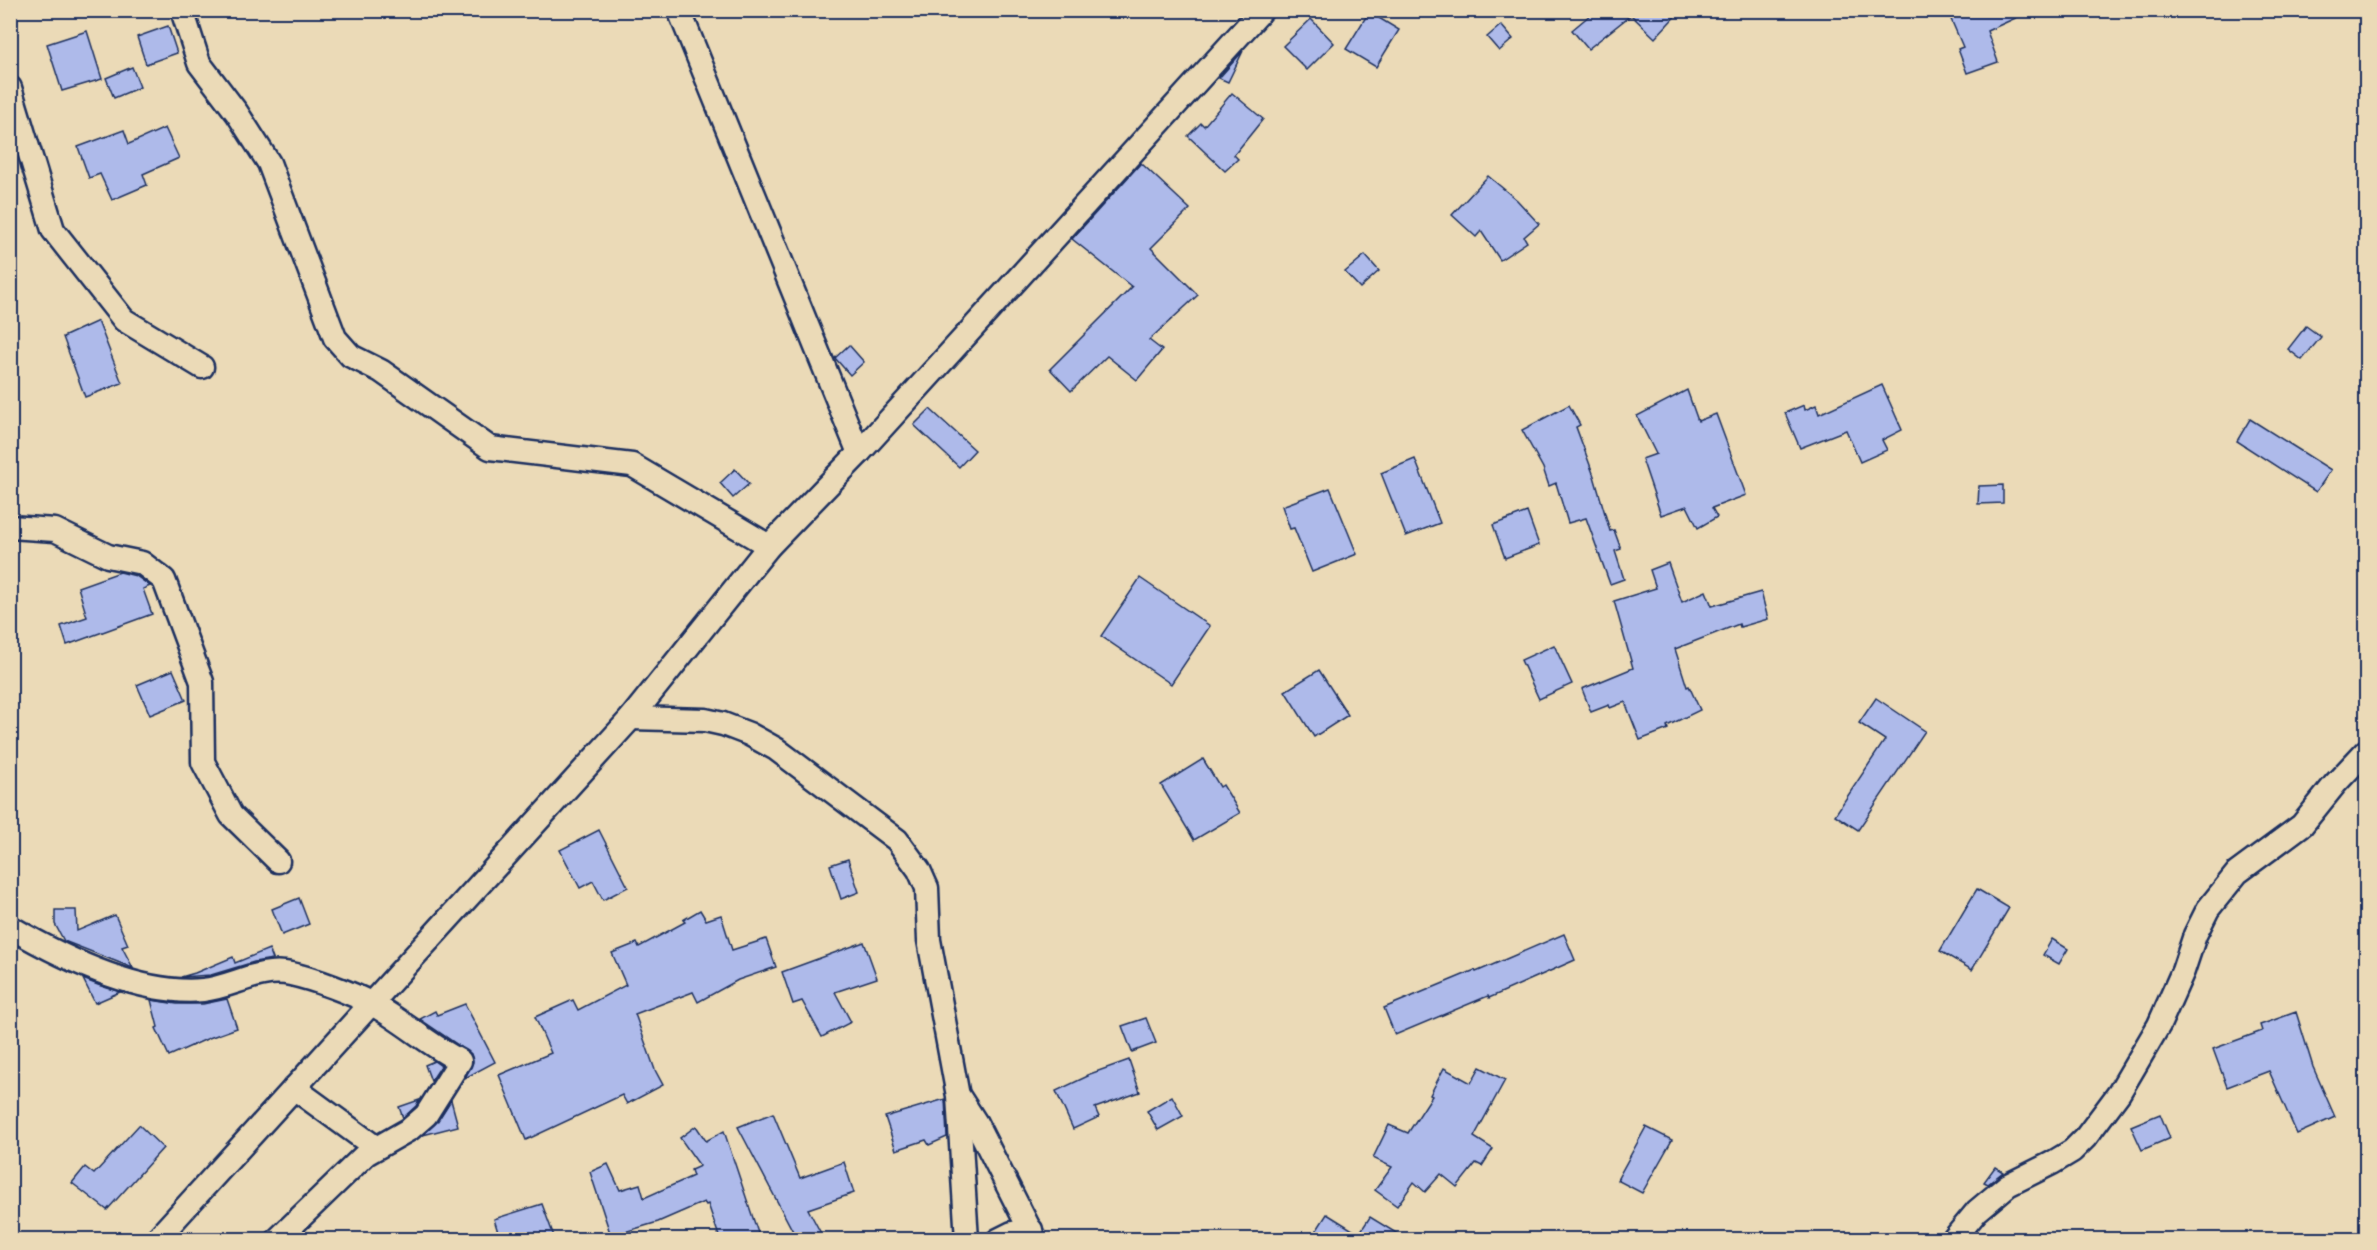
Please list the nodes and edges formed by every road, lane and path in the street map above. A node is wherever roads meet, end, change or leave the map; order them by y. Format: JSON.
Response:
{"nodes":[{"id":1,"x":182,"y":10,"type":"edge"},
{"id":2,"x":679,"y":10,"type":"edge"},
{"id":3,"x":1262,"y":10,"type":"edge"},
{"id":4,"x":10,"y":88,"type":"edge"},
{"id":5,"x":202,"y":367,"type":"dead end"},
{"id":6,"x":859,"y":453,"type":"junction"},
{"id":7,"x":10,"y":527,"type":"edge"},
{"id":8,"x":769,"y":546,"type":"junction"},
{"id":9,"x":632,"y":718,"type":"junction"},
{"id":10,"x":2367,"y":751,"type":"edge"},
{"id":11,"x":278,"y":861,"type":"dead end"},
{"id":12,"x":10,"y":927,"type":"edge"},
{"id":13,"x":371,"y":1003,"type":"junction"},
{"id":14,"x":294,"y":1088,"type":"junction"},
{"id":15,"x":958,"y":1096,"type":"junction"},
{"id":16,"x":375,"y":1147,"type":"junction"},
{"id":17,"x":1033,"y":1235,"type":"edge"},
{"id":18,"x":156,"y":1239,"type":"edge"},
{"id":19,"x":277,"y":1239,"type":"edge"},
{"id":20,"x":967,"y":1239,"type":"edge"},
{"id":21,"x":998,"y":1239,"type":"edge"},
{"id":22,"x":1953,"y":1239,"type":"edge"}],
"edges":[{"from":1,"to":8,"type":"street"},
{"from":2,"to":6,"type":"street"},
{"from":3,"to":6,"type":"street"},
{"from":4,"to":5,"type":"street"},
{"from":6,"to":8,"type":"street"},
{"from":7,"to":11,"type":"street"},
{"from":8,"to":9,"type":"street"},
{"from":9,"to":13,"type":"street"},
{"from":9,"to":15,"type":"street"},
{"from":10,"to":22,"type":"street"},
{"from":12,"to":13,"type":"street"},
{"from":13,"to":14,"type":"street"},
{"from":13,"to":16,"type":"street"},
{"from":14,"to":16,"type":"street"},
{"from":14,"to":18,"type":"street"},
{"from":15,"to":17,"type":"street"},
{"from":15,"to":20,"type":"street"},
{"from":16,"to":19,"type":"street"},
{"from":17,"to":21,"type":"street"}]}
